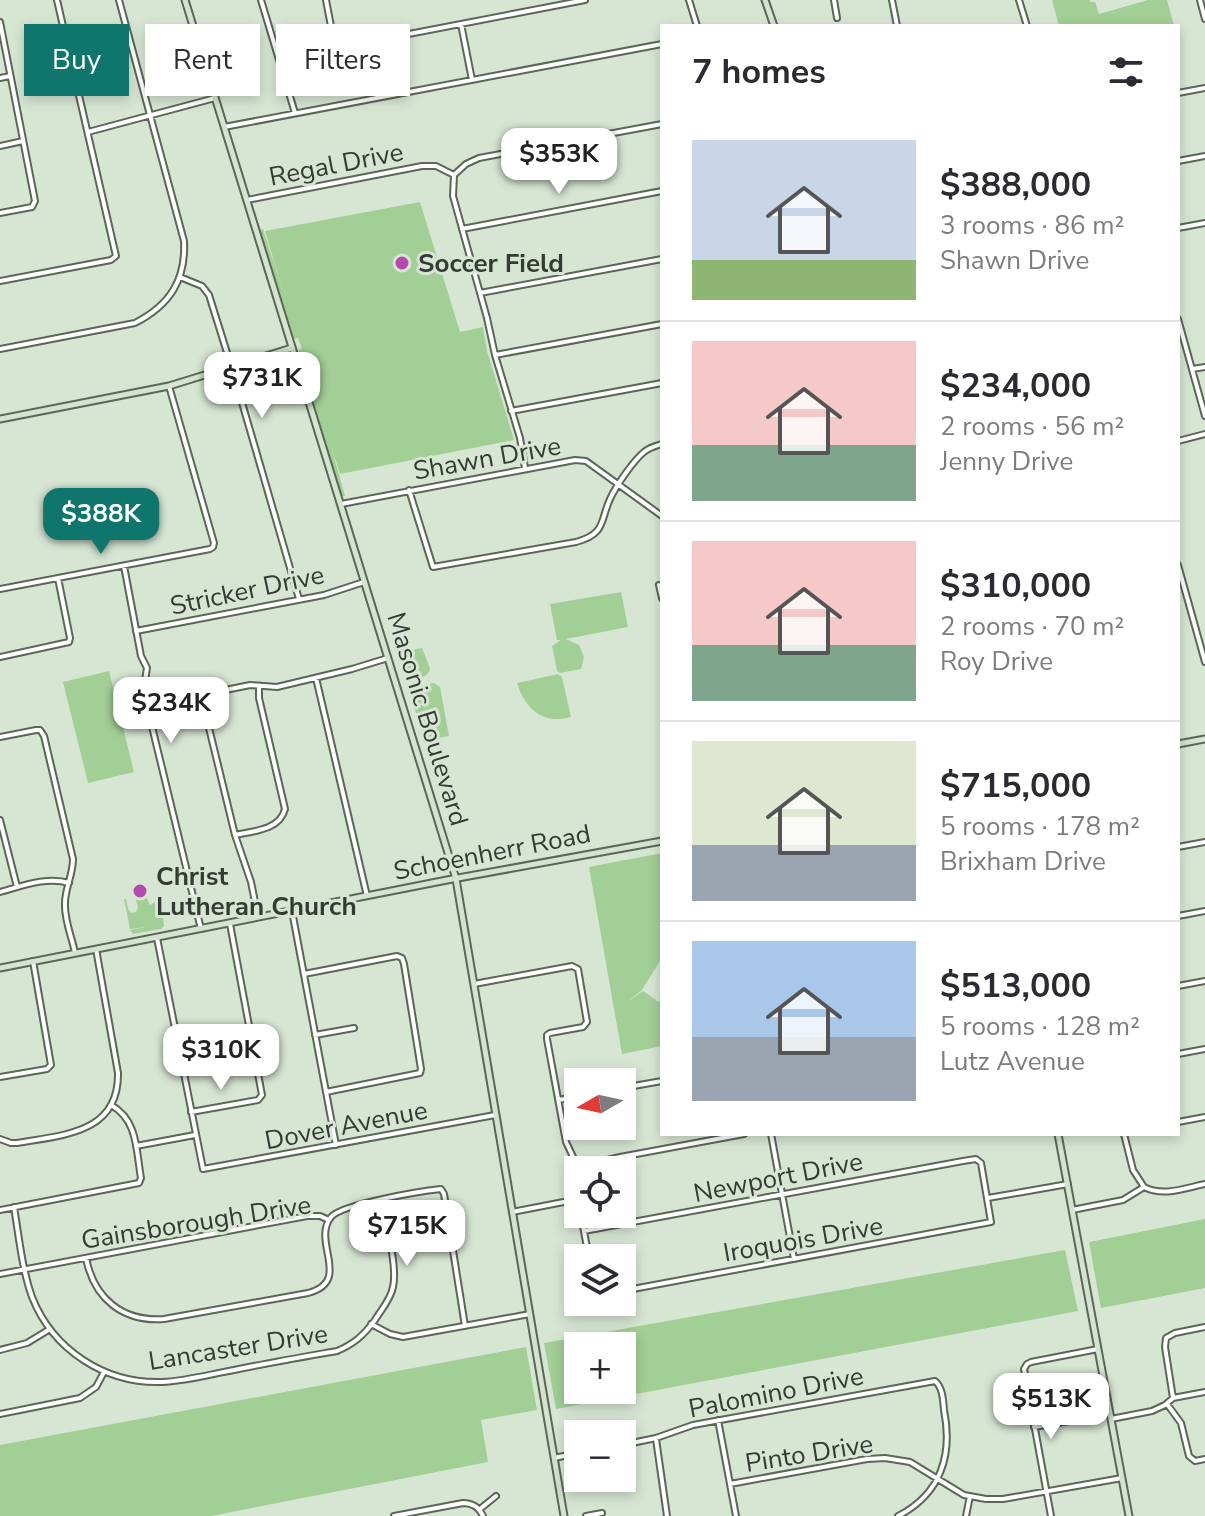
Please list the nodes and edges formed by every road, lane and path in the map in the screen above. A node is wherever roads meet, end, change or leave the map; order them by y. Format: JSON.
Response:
{"nodes":[{"id":1,"x":57,"y":0,"type":"edge"},
{"id":2,"x":119,"y":0,"type":"edge"},
{"id":3,"x":185,"y":0,"type":"edge"},
{"id":4,"x":261,"y":0,"type":"edge"},
{"id":5,"x":326,"y":0,"type":"edge"},
{"id":6,"x":585,"y":0,"type":"edge"},
{"id":7,"x":689,"y":0,"type":"edge"},
{"id":8,"x":765,"y":0,"type":"edge"},
{"id":9,"x":834,"y":0,"type":"edge"},
{"id":10,"x":892,"y":0,"type":"edge"},
{"id":11,"x":1019,"y":0,"type":"edge"},
{"id":12,"x":1200,"y":0,"type":"edge"},
{"id":13,"x":837,"y":18,"type":"dead end"},
{"id":14,"x":1205,"y":19,"type":"edge"},
{"id":15,"x":0,"y":22,"type":"edge"},
{"id":16,"x":331,"y":24,"type":"edge"},
{"id":17,"x":461,"y":24,"type":"junction"},
{"id":18,"x":696,"y":24,"type":"edge"},
{"id":19,"x":773,"y":24,"type":"edge"},
{"id":20,"x":897,"y":24,"type":"edge"},
{"id":21,"x":1026,"y":24,"type":"edge"},
{"id":22,"x":410,"y":33,"type":"edge"},
{"id":23,"x":660,"y":44,"type":"edge"},
{"id":24,"x":276,"y":49,"type":"edge"},
{"id":25,"x":10,"y":76,"type":"junction"},
{"id":26,"x":0,"y":78,"type":"edge"},
{"id":27,"x":472,"y":80,"type":"junction"},
{"id":28,"x":1205,"y":88,"type":"edge"},
{"id":29,"x":1180,"y":93,"type":"edge"},
{"id":30,"x":290,"y":96,"type":"edge"},
{"id":31,"x":215,"y":98,"type":"junction"},
{"id":32,"x":295,"y":113,"type":"junction"},
{"id":33,"x":150,"y":116,"type":"junction"},
{"id":34,"x":660,"y":124,"type":"edge"},
{"id":35,"x":224,"y":127,"type":"junction"},
{"id":36,"x":88,"y":132,"type":"junction"},
{"id":37,"x":23,"y":141,"type":"junction"},
{"id":38,"x":0,"y":146,"type":"edge"},
{"id":39,"x":1205,"y":156,"type":"edge"},
{"id":40,"x":1180,"y":161,"type":"edge"},
{"id":41,"x":454,"y":175,"type":"junction"},
{"id":42,"x":660,"y":191,"type":"edge"},
{"id":43,"x":247,"y":200,"type":"junction"},
{"id":44,"x":0,"y":213,"type":"edge"},
{"id":45,"x":1205,"y":223,"type":"edge"},
{"id":46,"x":1180,"y":228,"type":"edge"},
{"id":47,"x":462,"y":229,"type":"junction"},
{"id":48,"x":660,"y":259,"type":"edge"},
{"id":49,"x":180,"y":277,"type":"junction"},
{"id":50,"x":0,"y":281,"type":"edge"},
{"id":51,"x":480,"y":293,"type":"junction"},
{"id":52,"x":660,"y":324,"type":"edge"},
{"id":53,"x":1180,"y":326,"type":"edge"},
{"id":54,"x":292,"y":348,"type":"junction"},
{"id":55,"x":0,"y":349,"type":"edge"},
{"id":56,"x":495,"y":355,"type":"junction"},
{"id":57,"x":232,"y":367,"type":"junction"},
{"id":58,"x":1205,"y":367,"type":"edge"},
{"id":59,"x":1192,"y":369,"type":"junction"},
{"id":60,"x":660,"y":383,"type":"edge"},
{"id":61,"x":169,"y":386,"type":"junction"},
{"id":62,"x":511,"y":411,"type":"junction"},
{"id":63,"x":1205,"y":416,"type":"edge"},
{"id":64,"x":0,"y":419,"type":"edge"},
{"id":65,"x":1205,"y":434,"type":"edge"},
{"id":66,"x":1180,"y":440,"type":"edge"},
{"id":67,"x":660,"y":444,"type":"edge"},
{"id":68,"x":525,"y":468,"type":"junction"},
{"id":69,"x":619,"y":485,"type":"junction"},
{"id":70,"x":409,"y":490,"type":"junction"},
{"id":71,"x":341,"y":504,"type":"junction"},
{"id":72,"x":660,"y":515,"type":"edge"},
{"id":73,"x":124,"y":566,"type":"junction"},
{"id":74,"x":1180,"y":572,"type":"edge"},
{"id":75,"x":58,"y":578,"type":"junction"},
{"id":76,"x":364,"y":582,"type":"junction"},
{"id":77,"x":659,"y":585,"type":"dead end"},
{"id":78,"x":0,"y":589,"type":"edge"},
{"id":79,"x":660,"y":589,"type":"edge"},
{"id":80,"x":299,"y":599,"type":"junction"},
{"id":81,"x":136,"y":631,"type":"junction"},
{"id":82,"x":0,"y":657,"type":"edge"},
{"id":83,"x":388,"y":658,"type":"junction"},
{"id":84,"x":1205,"y":662,"type":"edge"},
{"id":85,"x":316,"y":678,"type":"junction"},
{"id":86,"x":259,"y":686,"type":"junction"},
{"id":87,"x":201,"y":695,"type":"junction"},
{"id":88,"x":147,"y":706,"type":"junction"},
{"id":89,"x":0,"y":737,"type":"edge"},
{"id":90,"x":1205,"y":739,"type":"edge"},
{"id":91,"x":1180,"y":744,"type":"edge"},
{"id":92,"x":0,"y":820,"type":"edge"},
{"id":93,"x":235,"y":835,"type":"junction"},
{"id":94,"x":660,"y":841,"type":"edge"},
{"id":95,"x":1205,"y":842,"type":"edge"},
{"id":96,"x":1180,"y":847,"type":"edge"},
{"id":97,"x":456,"y":879,"type":"junction"},
{"id":98,"x":69,"y":883,"type":"junction"},
{"id":99,"x":17,"y":887,"type":"junction"},
{"id":100,"x":0,"y":892,"type":"edge"},
{"id":101,"x":367,"y":896,"type":"junction"},
{"id":102,"x":292,"y":911,"type":"junction"},
{"id":103,"x":1205,"y":911,"type":"edge"},
{"id":104,"x":1180,"y":916,"type":"edge"},
{"id":105,"x":258,"y":917,"type":"junction"},
{"id":106,"x":230,"y":924,"type":"junction"},
{"id":107,"x":201,"y":929,"type":"junction"},
{"id":108,"x":157,"y":938,"type":"junction"},
{"id":109,"x":96,"y":949,"type":"junction"},
{"id":110,"x":75,"y":953,"type":"junction"},
{"id":111,"x":33,"y":961,"type":"junction"},
{"id":112,"x":0,"y":968,"type":"edge"},
{"id":113,"x":304,"y":974,"type":"junction"},
{"id":114,"x":1205,"y":981,"type":"edge"},
{"id":115,"x":474,"y":984,"type":"junction"},
{"id":116,"x":1180,"y":986,"type":"edge"},
{"id":117,"x":354,"y":1028,"type":"dead end"},
{"id":118,"x":315,"y":1035,"type":"junction"},
{"id":119,"x":1205,"y":1049,"type":"edge"},
{"id":120,"x":1180,"y":1054,"type":"edge"},
{"id":121,"x":0,"y":1077,"type":"edge"},
{"id":122,"x":660,"y":1081,"type":"edge"},
{"id":123,"x":636,"y":1086,"type":"edge"},
{"id":124,"x":326,"y":1092,"type":"junction"},
{"id":125,"x":564,"y":1099,"type":"edge"},
{"id":126,"x":559,"y":1100,"type":"junction"},
{"id":127,"x":111,"y":1105,"type":"junction"},
{"id":128,"x":190,"y":1112,"type":"junction"},
{"id":129,"x":496,"y":1115,"type":"junction"},
{"id":130,"x":1205,"y":1117,"type":"edge"},
{"id":131,"x":1180,"y":1122,"type":"edge"},
{"id":132,"x":195,"y":1135,"type":"junction"},
{"id":133,"x":733,"y":1136,"type":"edge"},
{"id":134,"x":771,"y":1136,"type":"edge"},
{"id":135,"x":1058,"y":1136,"type":"edge"},
{"id":136,"x":1124,"y":1136,"type":"edge"},
{"id":137,"x":0,"y":1139,"type":"edge"},
{"id":138,"x":336,"y":1145,"type":"junction"},
{"id":139,"x":136,"y":1146,"type":"junction"},
{"id":140,"x":573,"y":1156,"type":"edge"},
{"id":141,"x":625,"y":1156,"type":"edge"},
{"id":142,"x":1068,"y":1184,"type":"junction"},
{"id":143,"x":1205,"y":1184,"type":"edge"},
{"id":144,"x":1144,"y":1187,"type":"junction"},
{"id":145,"x":782,"y":1195,"type":"junction"},
{"id":146,"x":988,"y":1198,"type":"junction"},
{"id":147,"x":382,"y":1200,"type":"junction"},
{"id":148,"x":564,"y":1202,"type":"edge"},
{"id":149,"x":14,"y":1207,"type":"junction"},
{"id":150,"x":0,"y":1210,"type":"edge"},
{"id":151,"x":1072,"y":1210,"type":"junction"},
{"id":152,"x":512,"y":1212,"type":"junction"},
{"id":153,"x":329,"y":1220,"type":"junction"},
{"id":154,"x":583,"y":1228,"type":"edge"},
{"id":155,"x":584,"y":1231,"type":"junction"},
{"id":156,"x":586,"y":1244,"type":"edge"},
{"id":157,"x":86,"y":1258,"type":"junction"},
{"id":158,"x":794,"y":1259,"type":"junction"},
{"id":159,"x":25,"y":1269,"type":"junction"},
{"id":160,"x":0,"y":1274,"type":"edge"},
{"id":161,"x":636,"y":1288,"type":"edge"},
{"id":162,"x":530,"y":1314,"type":"junction"},
{"id":163,"x":371,"y":1324,"type":"junction"},
{"id":164,"x":465,"y":1326,"type":"junction"},
{"id":165,"x":1205,"y":1327,"type":"edge"},
{"id":166,"x":50,"y":1329,"type":"junction"},
{"id":167,"x":1098,"y":1349,"type":"junction"},
{"id":168,"x":0,"y":1350,"type":"edge"},
{"id":169,"x":104,"y":1372,"type":"junction"},
{"id":170,"x":1205,"y":1392,"type":"edge"},
{"id":171,"x":1173,"y":1398,"type":"junction"},
{"id":172,"x":1167,"y":1404,"type":"junction"},
{"id":173,"x":0,"y":1414,"type":"edge"},
{"id":174,"x":1081,"y":1419,"type":"dead end"},
{"id":175,"x":1111,"y":1419,"type":"junction"},
{"id":176,"x":718,"y":1420,"type":"junction"},
{"id":177,"x":1034,"y":1427,"type":"junction"},
{"id":178,"x":656,"y":1438,"type":"junction"},
{"id":179,"x":636,"y":1442,"type":"edge"},
{"id":180,"x":564,"y":1456,"type":"edge"},
{"id":181,"x":554,"y":1458,"type":"junction"},
{"id":182,"x":1205,"y":1459,"type":"edge"},
{"id":183,"x":1122,"y":1478,"type":"junction"},
{"id":184,"x":937,"y":1479,"type":"junction"},
{"id":185,"x":730,"y":1484,"type":"junction"},
{"id":186,"x":1046,"y":1492,"type":"junction"},
{"id":187,"x":496,"y":1496,"type":"dead end"},
{"id":188,"x":970,"y":1496,"type":"junction"},
{"id":189,"x":480,"y":1509,"type":"junction"},
{"id":190,"x":602,"y":1513,"type":"dead end"},
{"id":191,"x":394,"y":1516,"type":"edge"},
{"id":192,"x":483,"y":1516,"type":"edge"},
{"id":193,"x":564,"y":1516,"type":"edge"},
{"id":194,"x":586,"y":1516,"type":"edge"},
{"id":195,"x":667,"y":1516,"type":"edge"},
{"id":196,"x":736,"y":1516,"type":"edge"},
{"id":197,"x":898,"y":1516,"type":"edge"},
{"id":198,"x":966,"y":1516,"type":"edge"},
{"id":199,"x":1051,"y":1516,"type":"edge"},
{"id":200,"x":1129,"y":1516,"type":"edge"}],
"edges":[{"from":1,"to":36,"type":"street"},
{"from":2,"to":33,"type":"street"},
{"from":3,"to":31,"type":"street","name":"Masonic Boulevard"},
{"from":4,"to":24,"type":"street"},
{"from":5,"to":16,"type":"street"},
{"from":6,"to":17,"type":"street"},
{"from":7,"to":18,"type":"street"},
{"from":8,"to":19,"type":"street"},
{"from":9,"to":13,"type":"street"},
{"from":10,"to":20,"type":"street"},
{"from":11,"to":21,"type":"street"},
{"from":12,"to":14,"type":"street"},
{"from":15,"to":25,"type":"street"},
{"from":17,"to":22,"type":"street"},
{"from":17,"to":27,"type":"street"},
{"from":23,"to":27,"type":"street"},
{"from":25,"to":26,"type":"street"},
{"from":25,"to":37,"type":"street"},
{"from":27,"to":32,"type":"street"},
{"from":28,"to":29,"type":"street"},
{"from":30,"to":32,"type":"street"},
{"from":31,"to":33,"type":"street"},
{"from":31,"to":35,"type":"street","name":"Masonic Boulevard"},
{"from":32,"to":35,"type":"street"},
{"from":33,"to":36,"type":"street"},
{"from":33,"to":49,"type":"street"},
{"from":34,"to":41,"type":"street"},
{"from":35,"to":43,"type":"street","name":"Masonic Boulevard"},
{"from":36,"to":50,"type":"street"},
{"from":37,"to":38,"type":"street"},
{"from":37,"to":44,"type":"street"},
{"from":39,"to":40,"type":"street"},
{"from":41,"to":43,"type":"street","name":"Regal Drive"},
{"from":41,"to":47,"type":"street"},
{"from":42,"to":47,"type":"street"},
{"from":43,"to":54,"type":"street","name":"Masonic Boulevard"},
{"from":45,"to":46,"type":"street"},
{"from":47,"to":51,"type":"street"},
{"from":48,"to":51,"type":"street"},
{"from":49,"to":55,"type":"street"},
{"from":49,"to":57,"type":"street"},
{"from":51,"to":56,"type":"street"},
{"from":52,"to":56,"type":"street"},
{"from":53,"to":59,"type":"street"},
{"from":54,"to":57,"type":"street"},
{"from":54,"to":71,"type":"street","name":"Masonic Boulevard"},
{"from":56,"to":62,"type":"street"},
{"from":57,"to":61,"type":"street"},
{"from":57,"to":80,"type":"street"},
{"from":58,"to":59,"type":"street"},
{"from":59,"to":63,"type":"street"},
{"from":60,"to":62,"type":"street"},
{"from":61,"to":64,"type":"street"},
{"from":61,"to":73,"type":"street"},
{"from":62,"to":68,"type":"street"},
{"from":65,"to":66,"type":"street"},
{"from":67,"to":69,"type":"street"},
{"from":68,"to":69,"type":"street","name":"Shawn Drive"},
{"from":68,"to":70,"type":"street","name":"Shawn Drive"},
{"from":69,"to":70,"type":"street"},
{"from":69,"to":72,"type":"street","name":"Shawn Drive"},
{"from":70,"to":71,"type":"street","name":"Shawn Drive"},
{"from":71,"to":76,"type":"street","name":"Masonic Boulevard"},
{"from":73,"to":75,"type":"street"},
{"from":73,"to":81,"type":"street"},
{"from":74,"to":84,"type":"street"},
{"from":75,"to":78,"type":"street"},
{"from":75,"to":82,"type":"street"},
{"from":76,"to":80,"type":"street","name":"Stricker Drive"},
{"from":76,"to":83,"type":"street","name":"Masonic Boulevard"},
{"from":77,"to":79,"type":"street"},
{"from":80,"to":81,"type":"street","name":"Stricker Drive"},
{"from":81,"to":88,"type":"street"},
{"from":83,"to":85,"type":"street"},
{"from":83,"to":97,"type":"street","name":"Masonic Boulevard"},
{"from":85,"to":86,"type":"street"},
{"from":85,"to":101,"type":"street"},
{"from":86,"to":87,"type":"street"},
{"from":86,"to":93,"type":"street"},
{"from":87,"to":88,"type":"street"},
{"from":87,"to":93,"type":"street"},
{"from":88,"to":107,"type":"street"},
{"from":89,"to":98,"type":"street"},
{"from":90,"to":91,"type":"street"},
{"from":92,"to":99,"type":"street"},
{"from":93,"to":105,"type":"street"},
{"from":94,"to":97,"type":"street","name":"Schoenherr Road"},
{"from":95,"to":96,"type":"street"},
{"from":97,"to":101,"type":"street","name":"Schoenherr Road"},
{"from":97,"to":115,"type":"street","name":"Masonic Boulevard"},
{"from":98,"to":99,"type":"street"},
{"from":98,"to":110,"type":"street"},
{"from":99,"to":100,"type":"street"},
{"from":101,"to":102,"type":"street","name":"Schoenherr Road"},
{"from":102,"to":105,"type":"street","name":"Schoenherr Road"},
{"from":102,"to":113,"type":"street"},
{"from":103,"to":104,"type":"street"},
{"from":105,"to":106,"type":"street","name":"Schoenherr Road"},
{"from":106,"to":107,"type":"street","name":"Schoenherr Road"},
{"from":106,"to":128,"type":"street"},
{"from":107,"to":108,"type":"street","name":"Schoenherr Road"},
{"from":108,"to":109,"type":"street","name":"Schoenherr Road"},
{"from":108,"to":128,"type":"street"},
{"from":109,"to":110,"type":"street","name":"Schoenherr Road"},
{"from":109,"to":127,"type":"street"},
{"from":110,"to":111,"type":"street","name":"Schoenherr Road"},
{"from":111,"to":112,"type":"street","name":"Schoenherr Road"},
{"from":111,"to":121,"type":"street"},
{"from":113,"to":118,"type":"street"},
{"from":113,"to":124,"type":"street"},
{"from":114,"to":116,"type":"street"},
{"from":115,"to":126,"type":"street"},
{"from":115,"to":129,"type":"street","name":"Masonic Boulevard"},
{"from":117,"to":118,"type":"street"},
{"from":118,"to":124,"type":"street"},
{"from":119,"to":120,"type":"street"},
{"from":122,"to":123,"type":"street"},
{"from":124,"to":138,"type":"street"},
{"from":125,"to":126,"type":"street"},
{"from":126,"to":140,"type":"street"},
{"from":127,"to":137,"type":"street"},
{"from":127,"to":139,"type":"street"},
{"from":128,"to":132,"type":"street"},
{"from":129,"to":138,"type":"street","name":"Dover Avenue"},
{"from":129,"to":152,"type":"street","name":"Masonic Boulevard"},
{"from":130,"to":131,"type":"street"},
{"from":132,"to":138,"type":"street","name":"Dover Avenue"},
{"from":132,"to":139,"type":"street"},
{"from":133,"to":141,"type":"street"},
{"from":134,"to":145,"type":"street"},
{"from":135,"to":142,"type":"street"},
{"from":136,"to":144,"type":"street"},
{"from":139,"to":149,"type":"street"},
{"from":142,"to":146,"type":"street"},
{"from":142,"to":151,"type":"street"},
{"from":143,"to":144,"type":"street"},
{"from":144,"to":151,"type":"street"},
{"from":145,"to":146,"type":"street","name":"Newport Drive"},
{"from":145,"to":155,"type":"street","name":"Newport Drive"},
{"from":145,"to":158,"type":"street"},
{"from":146,"to":158,"type":"street","name":"Iroquois Drive"},
{"from":147,"to":153,"type":"street","name":"Gainsborough Drive"},
{"from":147,"to":163,"type":"street","name":"Lancaster Drive"},
{"from":147,"to":164,"type":"street","name":"Gainsborough Drive"},
{"from":148,"to":152,"type":"street"},
{"from":149,"to":150,"type":"street"},
{"from":149,"to":159,"type":"street"},
{"from":151,"to":167,"type":"street"},
{"from":152,"to":162,"type":"street","name":"Masonic Boulevard"},
{"from":153,"to":157,"type":"street","name":"Gainsborough Drive"},
{"from":153,"to":157,"type":"street"},
{"from":154,"to":155,"type":"street"},
{"from":155,"to":156,"type":"street"},
{"from":157,"to":159,"type":"street","name":"Gainsborough Drive"},
{"from":158,"to":161,"type":"street","name":"Iroquois Drive"},
{"from":159,"to":160,"type":"street","name":"Gainsborough Drive"},
{"from":159,"to":166,"type":"street"},
{"from":162,"to":164,"type":"street"},
{"from":162,"to":181,"type":"street","name":"Masonic Boulevard"},
{"from":163,"to":164,"type":"street"},
{"from":163,"to":169,"type":"street","name":"Lancaster Drive"},
{"from":165,"to":171,"type":"street"},
{"from":166,"to":168,"type":"street"},
{"from":166,"to":169,"type":"street"},
{"from":167,"to":175,"type":"street"},
{"from":167,"to":177,"type":"street"},
{"from":169,"to":173,"type":"street"},
{"from":170,"to":171,"type":"street"},
{"from":171,"to":172,"type":"street"},
{"from":172,"to":175,"type":"street"},
{"from":172,"to":182,"type":"street"},
{"from":174,"to":177,"type":"street"},
{"from":175,"to":183,"type":"street"},
{"from":176,"to":178,"type":"street","name":"Palomino Drive"},
{"from":176,"to":184,"type":"street","name":"Palomino Drive"},
{"from":176,"to":185,"type":"street"},
{"from":177,"to":186,"type":"street"},
{"from":178,"to":179,"type":"street","name":"Palomino Drive"},
{"from":178,"to":195,"type":"street"},
{"from":180,"to":181,"type":"street"},
{"from":181,"to":193,"type":"street","name":"Masonic Boulevard"},
{"from":183,"to":186,"type":"street"},
{"from":183,"to":200,"type":"street"},
{"from":184,"to":185,"type":"street","name":"Pinto Drive"},
{"from":184,"to":188,"type":"street","name":"Pinto Drive"},
{"from":184,"to":197,"type":"street"},
{"from":185,"to":196,"type":"street"},
{"from":186,"to":188,"type":"street"},
{"from":186,"to":199,"type":"street"},
{"from":187,"to":189,"type":"street"},
{"from":188,"to":198,"type":"street"},
{"from":189,"to":191,"type":"street"},
{"from":189,"to":192,"type":"street"},
{"from":190,"to":194,"type":"street"}]}
